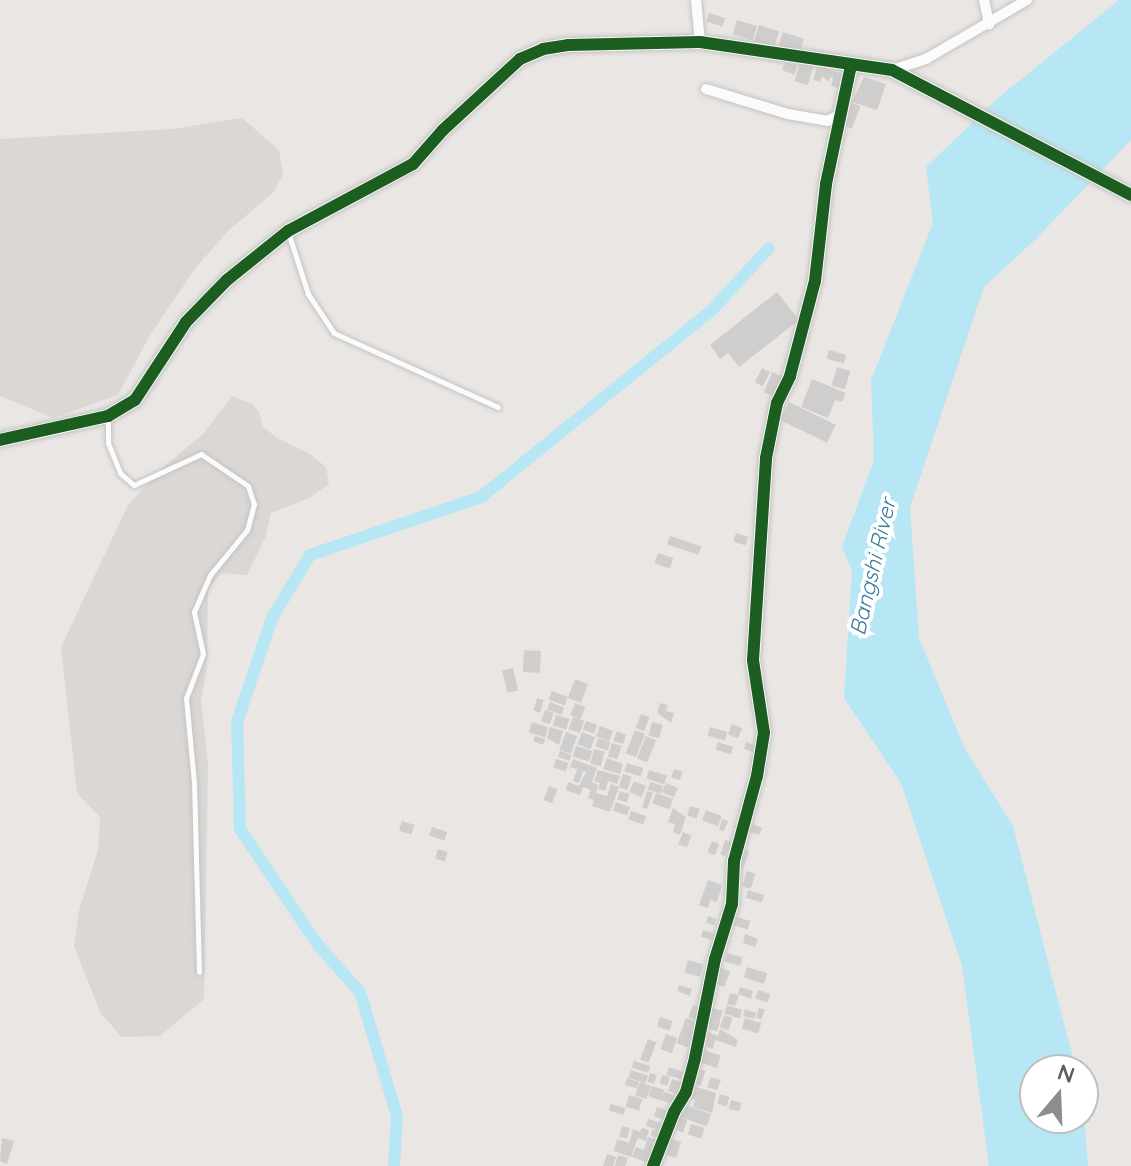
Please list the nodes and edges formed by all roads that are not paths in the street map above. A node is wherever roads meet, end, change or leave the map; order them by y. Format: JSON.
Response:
{"nodes":[{"id":1,"x":696,"y":0,"type":"edge"},
{"id":2,"x":984,"y":0,"type":"edge"},
{"id":3,"x":1027,"y":0,"type":"edge"},
{"id":4,"x":989,"y":24,"type":"junction"},
{"id":5,"x":700,"y":42,"type":"junction"},
{"id":6,"x":851,"y":65,"type":"junction"},
{"id":7,"x":892,"y":70,"type":"junction"},
{"id":8,"x":706,"y":89,"type":"dead end"},
{"id":9,"x":839,"y":115,"type":"junction"},
{"id":10,"x":1131,"y":195,"type":"edge"},
{"id":11,"x":288,"y":231,"type":"junction"},
{"id":12,"x":498,"y":407,"type":"dead end"},
{"id":13,"x":108,"y":416,"type":"junction"},
{"id":14,"x":0,"y":440,"type":"edge"},
{"id":15,"x":199,"y":972,"type":"dead end"},
{"id":16,"x":653,"y":1166,"type":"edge"}],
"edges":[{"from":1,"to":5,"type":"street"},
{"from":2,"to":4,"type":"street"},
{"from":3,"to":4,"type":"street"},
{"from":4,"to":7,"type":"street"},
{"from":5,"to":6,"type":"street"},
{"from":5,"to":11,"type":"street"},
{"from":6,"to":7,"type":"street"},
{"from":6,"to":9,"type":"street"},
{"from":7,"to":10,"type":"street"},
{"from":8,"to":9,"type":"street"},
{"from":9,"to":16,"type":"street"},
{"from":11,"to":12,"type":"lane"},
{"from":11,"to":13,"type":"street"},
{"from":13,"to":14,"type":"street"},
{"from":13,"to":15,"type":"lane"}]}
